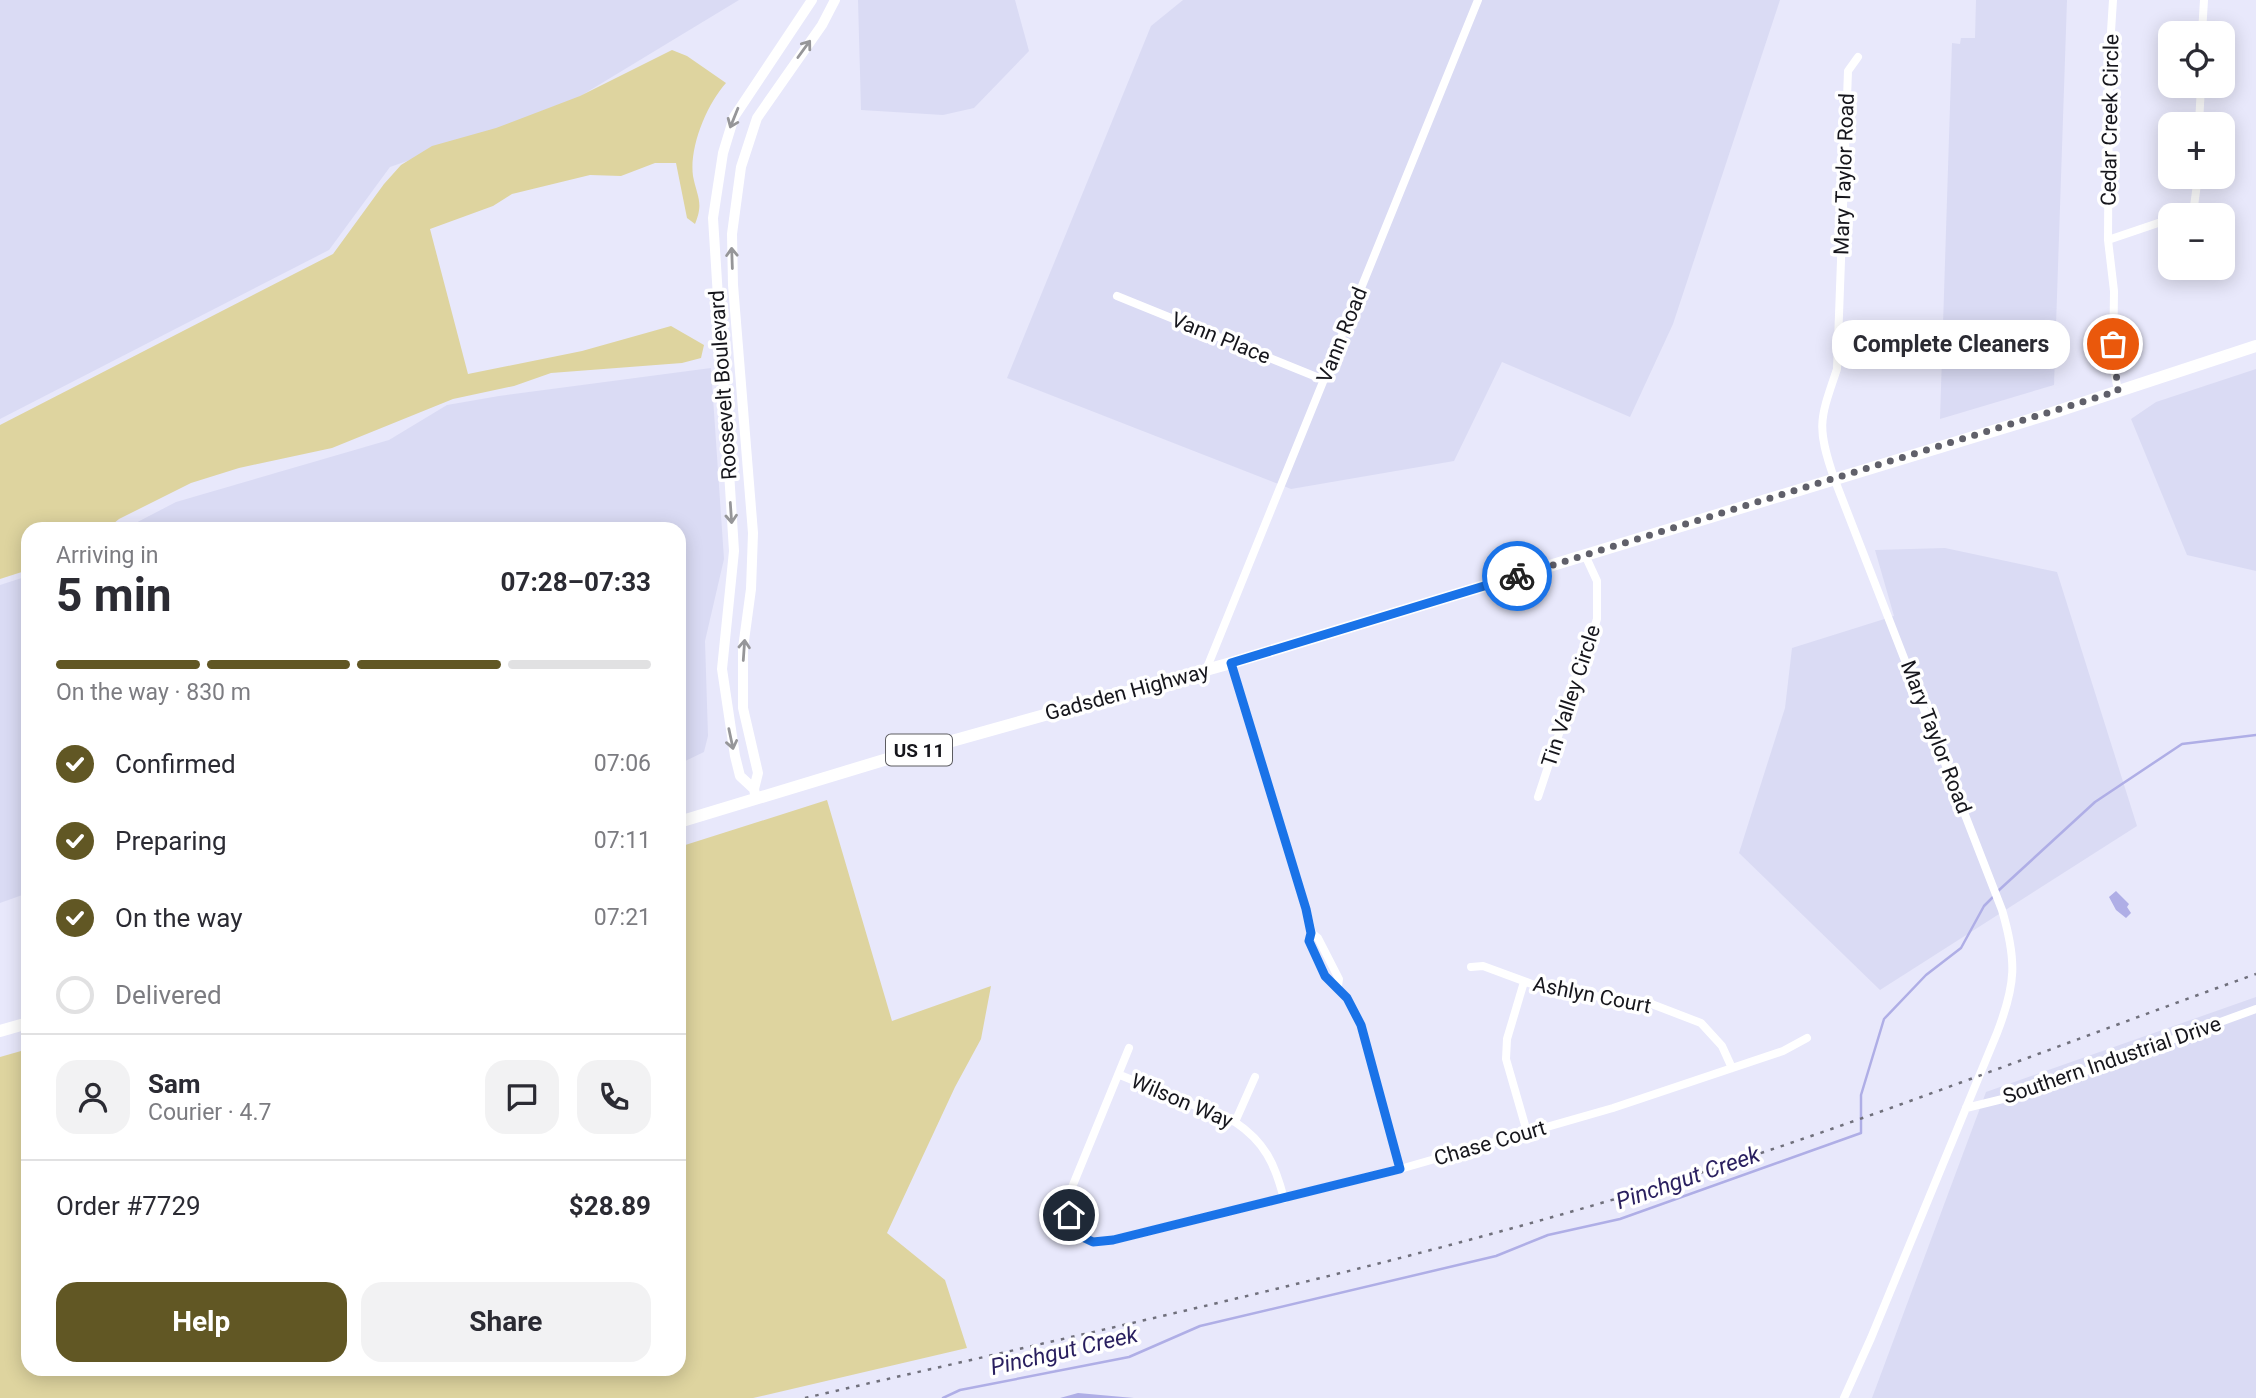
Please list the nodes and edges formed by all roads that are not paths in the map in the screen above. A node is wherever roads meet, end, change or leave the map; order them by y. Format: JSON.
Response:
{"nodes":[{"id":1,"x":812,"y":0,"type":"edge"},
{"id":2,"x":835,"y":0,"type":"edge"},
{"id":3,"x":1478,"y":0,"type":"edge"},
{"id":4,"x":2113,"y":0,"type":"edge"},
{"id":5,"x":2204,"y":0,"type":"edge"},
{"id":6,"x":2203,"y":21,"type":"edge"},
{"id":7,"x":1858,"y":57,"type":"dead end"},
{"id":8,"x":2158,"y":223,"type":"edge"},
{"id":9,"x":2108,"y":240,"type":"junction"},
{"id":10,"x":1117,"y":296,"type":"dead end"},
{"id":11,"x":2256,"y":346,"type":"edge"},
{"id":12,"x":1324,"y":380,"type":"junction"},
{"id":13,"x":2118,"y":391,"type":"junction"},
{"id":14,"x":1834,"y":478,"type":"junction"},
{"id":15,"x":1585,"y":555,"type":"junction"},
{"id":16,"x":1231,"y":663,"type":"junction"},
{"id":17,"x":1206,"y":670,"type":"junction"},
{"id":18,"x":755,"y":794,"type":"junction"},
{"id":19,"x":1538,"y":797,"type":"dead end"},
{"id":20,"x":686,"y":819,"type":"edge"},
{"id":21,"x":1471,"y":967,"type":"dead end"},
{"id":22,"x":1524,"y":982,"type":"junction"},
{"id":23,"x":2256,"y":1009,"type":"edge"},
{"id":24,"x":21,"y":1025,"type":"edge"},
{"id":25,"x":0,"y":1031,"type":"edge"},
{"id":26,"x":1807,"y":1038,"type":"dead end"},
{"id":27,"x":1129,"y":1048,"type":"dead end"},
{"id":28,"x":1732,"y":1068,"type":"junction"},
{"id":29,"x":1120,"y":1075,"type":"junction"},
{"id":30,"x":1255,"y":1077,"type":"dead end"},
{"id":31,"x":1966,"y":1108,"type":"junction"},
{"id":32,"x":1235,"y":1122,"type":"junction"},
{"id":33,"x":1527,"y":1132,"type":"junction"},
{"id":34,"x":1400,"y":1169,"type":"junction"},
{"id":35,"x":1284,"y":1199,"type":"junction"},
{"id":36,"x":1844,"y":1398,"type":"edge"}],
"edges":[{"from":1,"to":18,"type":"street","name":"Roosevelt Boulevard","one_way":true},
{"from":18,"to":2,"type":"street","name":"Roosevelt Boulevard","one_way":true},
{"from":3,"to":12,"type":"street","name":"Vann Road"},
{"from":4,"to":9,"type":"street","name":"Cedar Creek Circle"},
{"from":5,"to":6,"type":"street"},
{"from":7,"to":14,"type":"street","name":"Mary Taylor Road"},
{"from":8,"to":9,"type":"street","name":"Cedar Creek Circle"},
{"from":9,"to":13,"type":"street","name":"Cedar Creek Circle"},
{"from":10,"to":12,"type":"street","name":"Vann Place"},
{"from":11,"to":13,"type":"main road","name":"Gadsden Highway","number":"US 11"},
{"from":12,"to":17,"type":"street","name":"Vann Road"},
{"from":13,"to":14,"type":"main road","name":"Gadsden Highway","number":"US 11"},
{"from":14,"to":15,"type":"main road","name":"Gadsden Highway","number":"US 11"},
{"from":14,"to":31,"type":"street","name":"Mary Taylor Road"},
{"from":15,"to":16,"type":"main road","name":"Gadsden Highway","number":"US 11"},
{"from":15,"to":19,"type":"street","name":"Tin Valley Circle"},
{"from":16,"to":17,"type":"main road","name":"Gadsden Highway","number":"US 11"},
{"from":16,"to":34,"type":"street"},
{"from":17,"to":18,"type":"main road","name":"Gadsden Highway","number":"US 11"},
{"from":18,"to":20,"type":"main road","name":"Gadsden Highway","number":"US 11"},
{"from":21,"to":22,"type":"street","name":"Ashlyn Court"},
{"from":22,"to":28,"type":"street","name":"Ashlyn Court"},
{"from":22,"to":33,"type":"street"},
{"from":23,"to":31,"type":"street","name":"Southern Industrial Drive"},
{"from":24,"to":25,"type":"main road"},
{"from":26,"to":28,"type":"street","name":"Chase Court"},
{"from":27,"to":29,"type":"street","name":"Chase Court"},
{"from":28,"to":33,"type":"street","name":"Chase Court"},
{"from":29,"to":32,"type":"street","name":"Wilson Way"},
{"from":29,"to":35,"type":"street","name":"Chase Court"},
{"from":30,"to":32,"type":"street"},
{"from":31,"to":36,"type":"street","name":"Mary Taylor Road"},
{"from":32,"to":35,"type":"street","name":"Wilson Way"},
{"from":33,"to":34,"type":"street","name":"Chase Court"},
{"from":34,"to":35,"type":"street","name":"Chase Court"}]}
